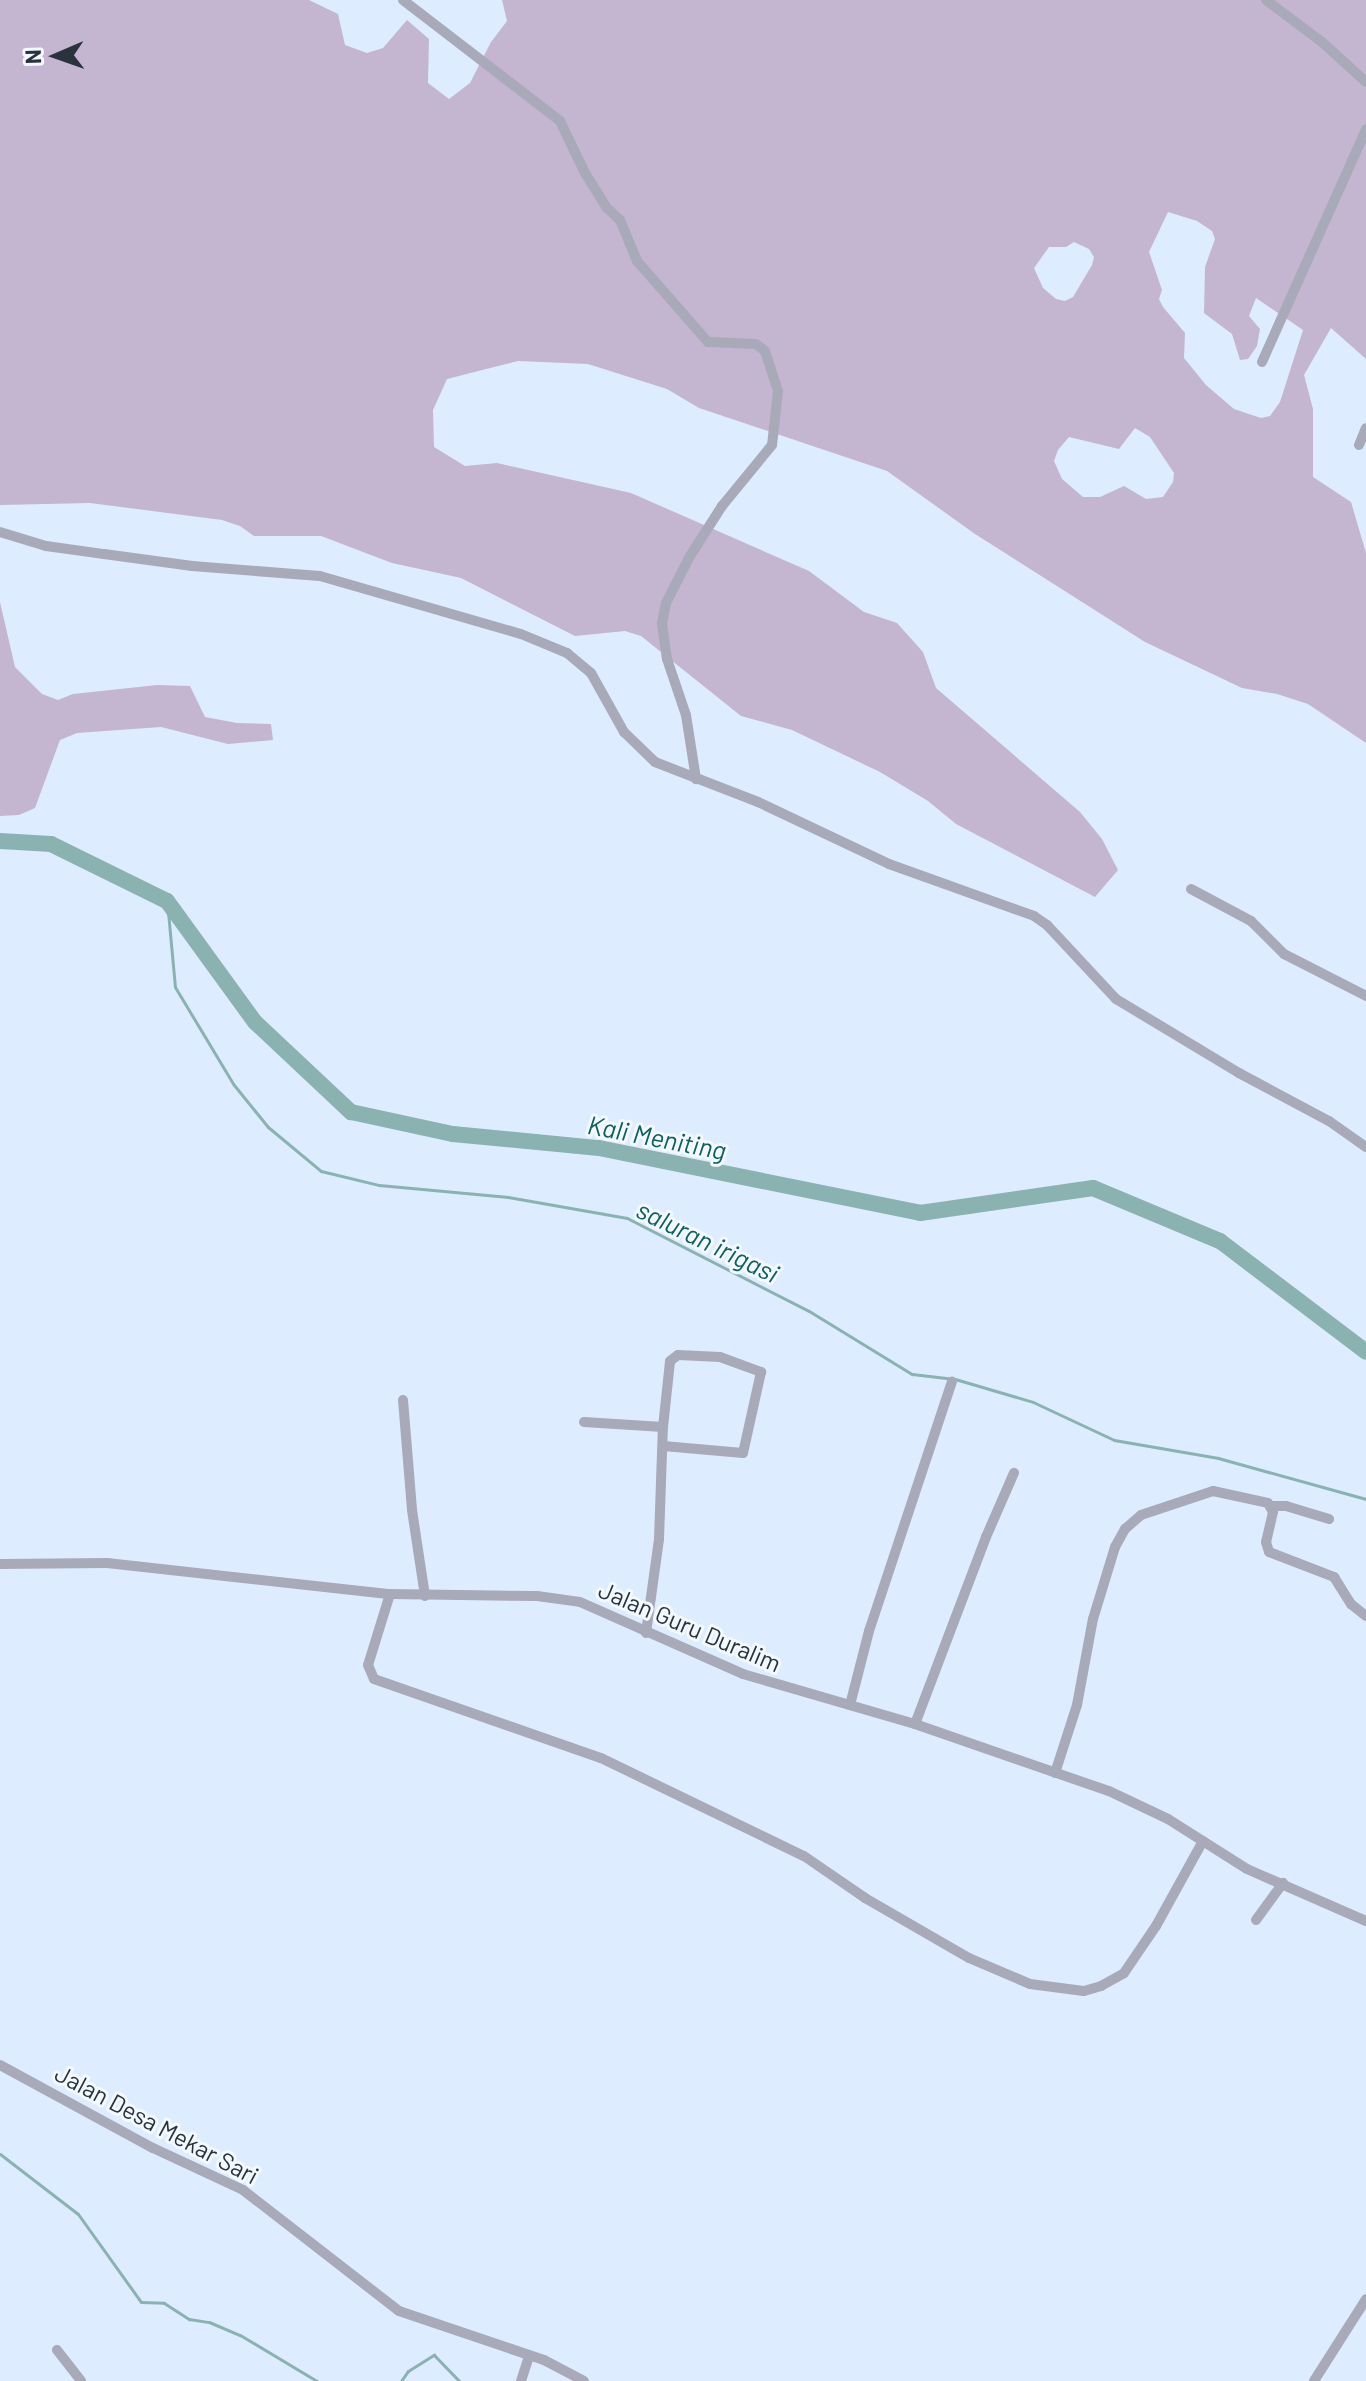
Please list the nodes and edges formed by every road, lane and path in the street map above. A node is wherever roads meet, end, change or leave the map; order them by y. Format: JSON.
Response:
{"nodes":[{"id":1,"x":403,"y":0,"type":"edge"},
{"id":2,"x":1266,"y":0,"type":"edge"},
{"id":3,"x":1366,"y":82,"type":"edge"},
{"id":4,"x":1366,"y":129,"type":"edge"},
{"id":5,"x":1262,"y":362,"type":"dead end"},
{"id":6,"x":1366,"y":428,"type":"edge"},
{"id":7,"x":1359,"y":445,"type":"dead end"},
{"id":8,"x":0,"y":532,"type":"edge"},
{"id":9,"x":696,"y":779,"type":"junction"},
{"id":10,"x":1191,"y":889,"type":"dead end"},
{"id":11,"x":1366,"y":996,"type":"edge"},
{"id":12,"x":1366,"y":1147,"type":"edge"},
{"id":13,"x":952,"y":1381,"type":"dead end"},
{"id":14,"x":403,"y":1400,"type":"dead end"},
{"id":15,"x":584,"y":1422,"type":"dead end"},
{"id":16,"x":663,"y":1427,"type":"junction"},
{"id":17,"x":663,"y":1446,"type":"junction"},
{"id":18,"x":1014,"y":1473,"type":"dead end"},
{"id":19,"x":1272,"y":1506,"type":"junction"},
{"id":20,"x":1329,"y":1519,"type":"dead end"},
{"id":21,"x":0,"y":1564,"type":"edge"},
{"id":22,"x":390,"y":1594,"type":"junction"},
{"id":23,"x":425,"y":1596,"type":"junction"},
{"id":24,"x":1366,"y":1616,"type":"edge"},
{"id":25,"x":646,"y":1633,"type":"junction"},
{"id":26,"x":850,"y":1705,"type":"junction"},
{"id":27,"x":915,"y":1724,"type":"junction"},
{"id":28,"x":1055,"y":1773,"type":"junction"},
{"id":29,"x":1203,"y":1841,"type":"junction"},
{"id":30,"x":1283,"y":1883,"type":"junction"},
{"id":31,"x":1256,"y":1920,"type":"dead end"},
{"id":32,"x":1366,"y":1921,"type":"edge"},
{"id":33,"x":0,"y":2065,"type":"edge"},
{"id":34,"x":1366,"y":2299,"type":"edge"},
{"id":35,"x":57,"y":2350,"type":"dead end"},
{"id":36,"x":529,"y":2356,"type":"junction"},
{"id":37,"x":81,"y":2381,"type":"edge"},
{"id":38,"x":521,"y":2381,"type":"edge"},
{"id":39,"x":584,"y":2381,"type":"edge"},
{"id":40,"x":1314,"y":2381,"type":"edge"}],
"edges":[{"from":1,"to":9,"type":"street"},
{"from":2,"to":3,"type":"street"},
{"from":4,"to":5,"type":"street"},
{"from":6,"to":7,"type":"street"},
{"from":8,"to":9,"type":"street"},
{"from":9,"to":12,"type":"street"},
{"from":10,"to":11,"type":"street"},
{"from":13,"to":26,"type":"street"},
{"from":14,"to":23,"type":"street"},
{"from":15,"to":16,"type":"street"},
{"from":16,"to":17,"type":"street"},
{"from":16,"to":17,"type":"street"},
{"from":17,"to":25,"type":"street"},
{"from":18,"to":27,"type":"street"},
{"from":19,"to":20,"type":"street"},
{"from":19,"to":24,"type":"street"},
{"from":19,"to":28,"type":"street"},
{"from":21,"to":22,"type":"street","name":"Jalan Guru Duralim"},
{"from":22,"to":23,"type":"street","name":"Jalan Guru Duralim"},
{"from":22,"to":29,"type":"street"},
{"from":23,"to":25,"type":"street","name":"Jalan Guru Duralim"},
{"from":25,"to":26,"type":"street","name":"Jalan Guru Duralim"},
{"from":26,"to":27,"type":"street","name":"Jalan Guru Duralim"},
{"from":27,"to":28,"type":"street","name":"Jalan Guru Duralim"},
{"from":28,"to":29,"type":"street","name":"Jalan Guru Duralim"},
{"from":29,"to":30,"type":"street","name":"Jalan Guru Duralim"},
{"from":30,"to":31,"type":"street"},
{"from":30,"to":32,"type":"street","name":"Jalan Guru Duralim"},
{"from":33,"to":36,"type":"street","name":"Jalan Desa Mekar Sari"},
{"from":34,"to":40,"type":"street"},
{"from":35,"to":37,"type":"street"},
{"from":36,"to":38,"type":"street"},
{"from":36,"to":39,"type":"street","name":"Jalan Desa Mekar Sari"}]}
